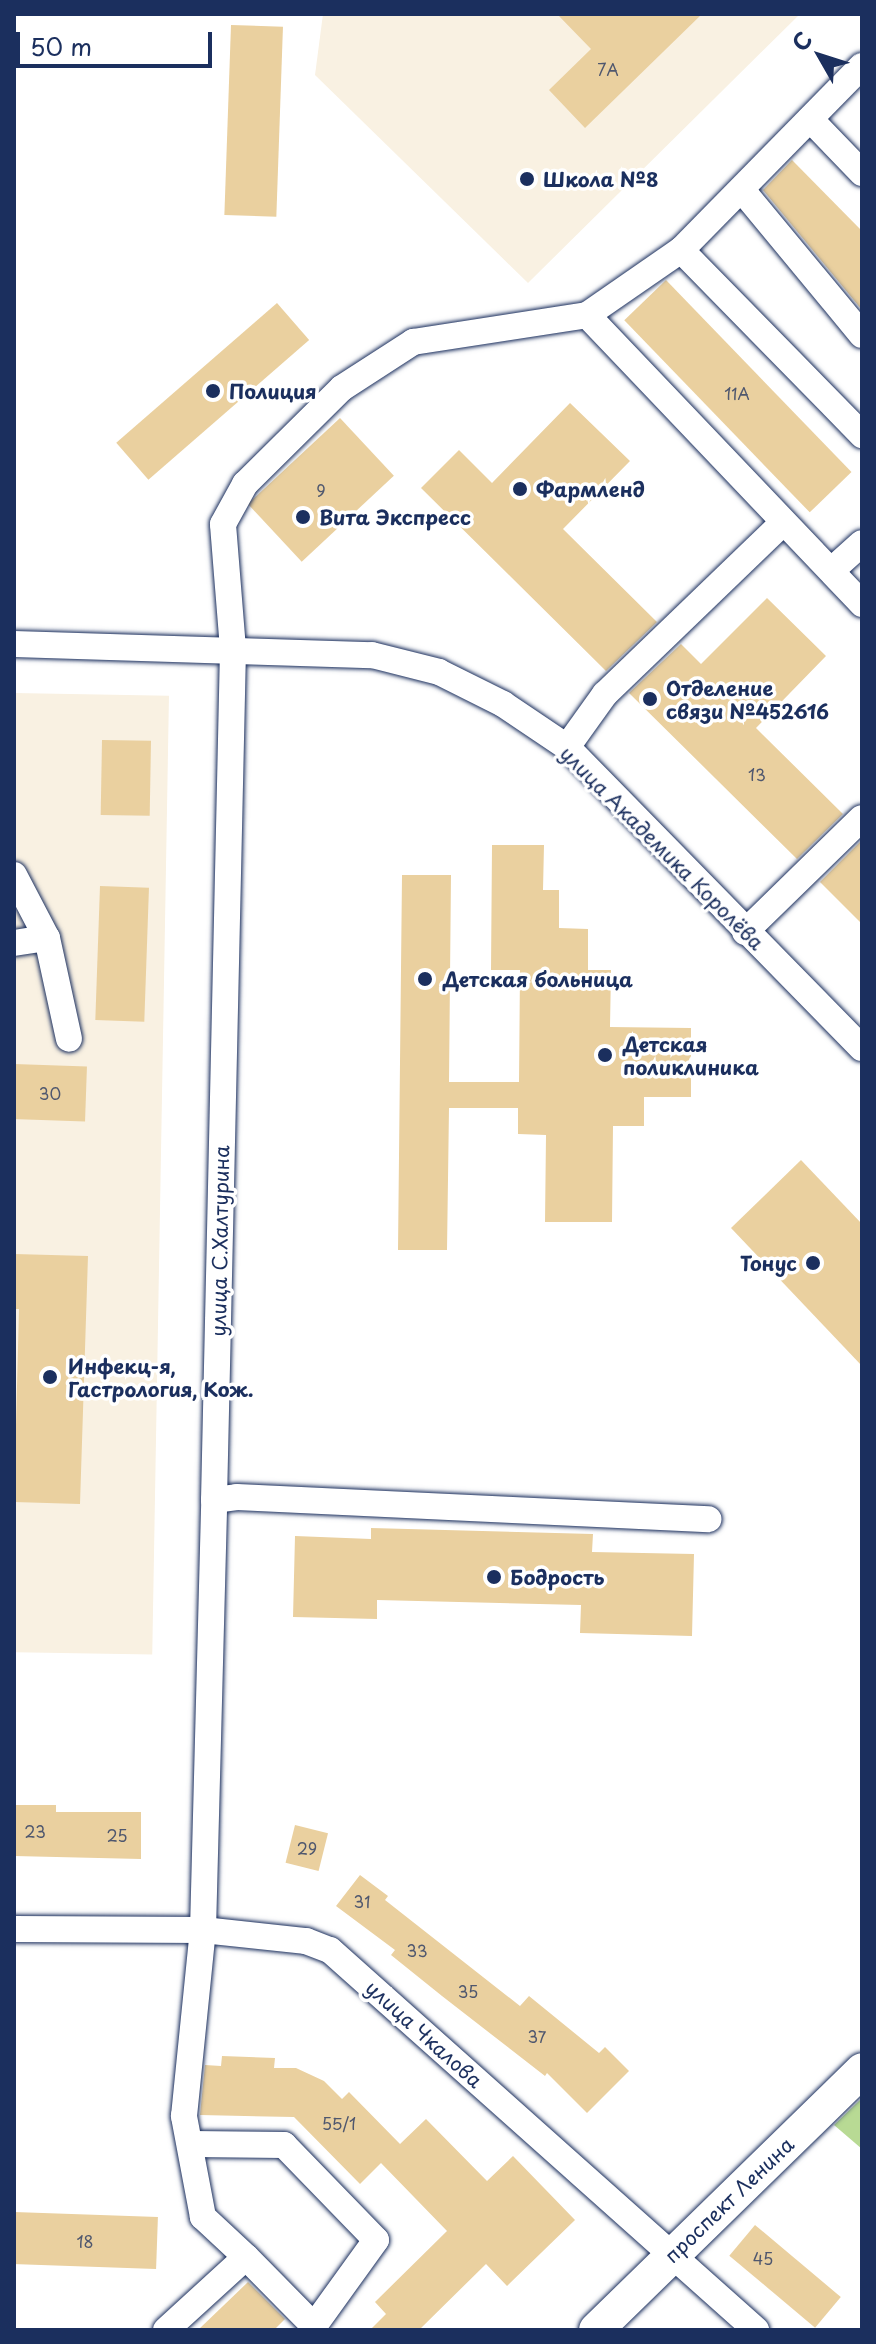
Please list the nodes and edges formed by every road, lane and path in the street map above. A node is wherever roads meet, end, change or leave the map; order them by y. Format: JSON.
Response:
{"nodes":[{"id":1,"x":862,"y":66,"type":"edge"},
{"id":2,"x":810,"y":119,"type":"junction"},
{"id":3,"x":862,"y":173,"type":"edge"},
{"id":4,"x":742,"y":190,"type":"junction"},
{"id":5,"x":681,"y":250,"type":"junction"},
{"id":6,"x":587,"y":315,"type":"junction"},
{"id":7,"x":862,"y":335,"type":"edge"},
{"id":8,"x":862,"y":435,"type":"edge"},
{"id":9,"x":783,"y":523,"type":"junction"},
{"id":10,"x":862,"y":543,"type":"edge"},
{"id":11,"x":832,"y":570,"type":"junction"},
{"id":12,"x":862,"y":604,"type":"edge"},
{"id":13,"x":14,"y":644,"type":"edge"},
{"id":14,"x":233,"y":649,"type":"junction"},
{"id":15,"x":567,"y":747,"type":"junction"},
{"id":16,"x":862,"y":818,"type":"edge"},
{"id":17,"x":14,"y":875,"type":"edge"},
{"id":18,"x":745,"y":932,"type":"junction"},
{"id":19,"x":47,"y":938,"type":"junction"},
{"id":20,"x":14,"y":943,"type":"edge"},
{"id":21,"x":69,"y":1039,"type":"dead end"},
{"id":22,"x":860,"y":1041,"type":"edge"},
{"id":23,"x":214,"y":1500,"type":"junction"},
{"id":24,"x":708,"y":1519,"type":"dead end"},
{"id":25,"x":14,"y":1929,"type":"edge"},
{"id":26,"x":203,"y":1930,"type":"junction"},
{"id":27,"x":862,"y":2070,"type":"edge"},
{"id":28,"x":192,"y":2144,"type":"junction"},
{"id":29,"x":672,"y":2255,"type":"junction"},
{"id":30,"x":246,"y":2257,"type":"junction"},
{"id":31,"x":312,"y":2328,"type":"edge"},
{"id":32,"x":166,"y":2330,"type":"edge"},
{"id":33,"x":596,"y":2330,"type":"edge"},
{"id":34,"x":756,"y":2330,"type":"edge"}],
"edges":[{"from":1,"to":2,"type":"street"},
{"from":2,"to":3,"type":"street"},
{"from":2,"to":4,"type":"street"},
{"from":4,"to":5,"type":"street"},
{"from":4,"to":7,"type":"street"},
{"from":5,"to":6,"type":"street"},
{"from":5,"to":8,"type":"street"},
{"from":6,"to":9,"type":"street"},
{"from":6,"to":14,"type":"street","name":"улица С.Халтурина"},
{"from":9,"to":11,"type":"street"},
{"from":9,"to":15,"type":"street"},
{"from":10,"to":11,"type":"street"},
{"from":11,"to":12,"type":"street"},
{"from":13,"to":14,"type":"street","name":"улица Академика Королёва"},
{"from":14,"to":15,"type":"street","name":"улица Академика Королёва"},
{"from":14,"to":23,"type":"street","name":"улица С.Халтурина"},
{"from":15,"to":18,"type":"street","name":"улица Академика Королёва"},
{"from":16,"to":18,"type":"street"},
{"from":17,"to":19,"type":"street"},
{"from":18,"to":22,"type":"street","name":"улица Академика Королёва"},
{"from":19,"to":20,"type":"street"},
{"from":19,"to":21,"type":"street"},
{"from":23,"to":24,"type":"street"},
{"from":23,"to":26,"type":"street","name":"улица С.Халтурина"},
{"from":25,"to":26,"type":"street","name":"улица Чкалова"},
{"from":26,"to":28,"type":"street","name":"улица С.Халтурина"},
{"from":26,"to":29,"type":"street","name":"улица Чкалова"},
{"from":27,"to":29,"type":"main road","name":"проспект Ленина"},
{"from":28,"to":30,"type":"street","name":"улица С.Халтурина"},
{"from":28,"to":31,"type":"street"},
{"from":29,"to":33,"type":"main road","name":"проспект Ленина"},
{"from":29,"to":34,"type":"street","name":"улица Чкалова"},
{"from":30,"to":31,"type":"street","name":"улица С.Халтурина"},
{"from":30,"to":32,"type":"street"}]}
